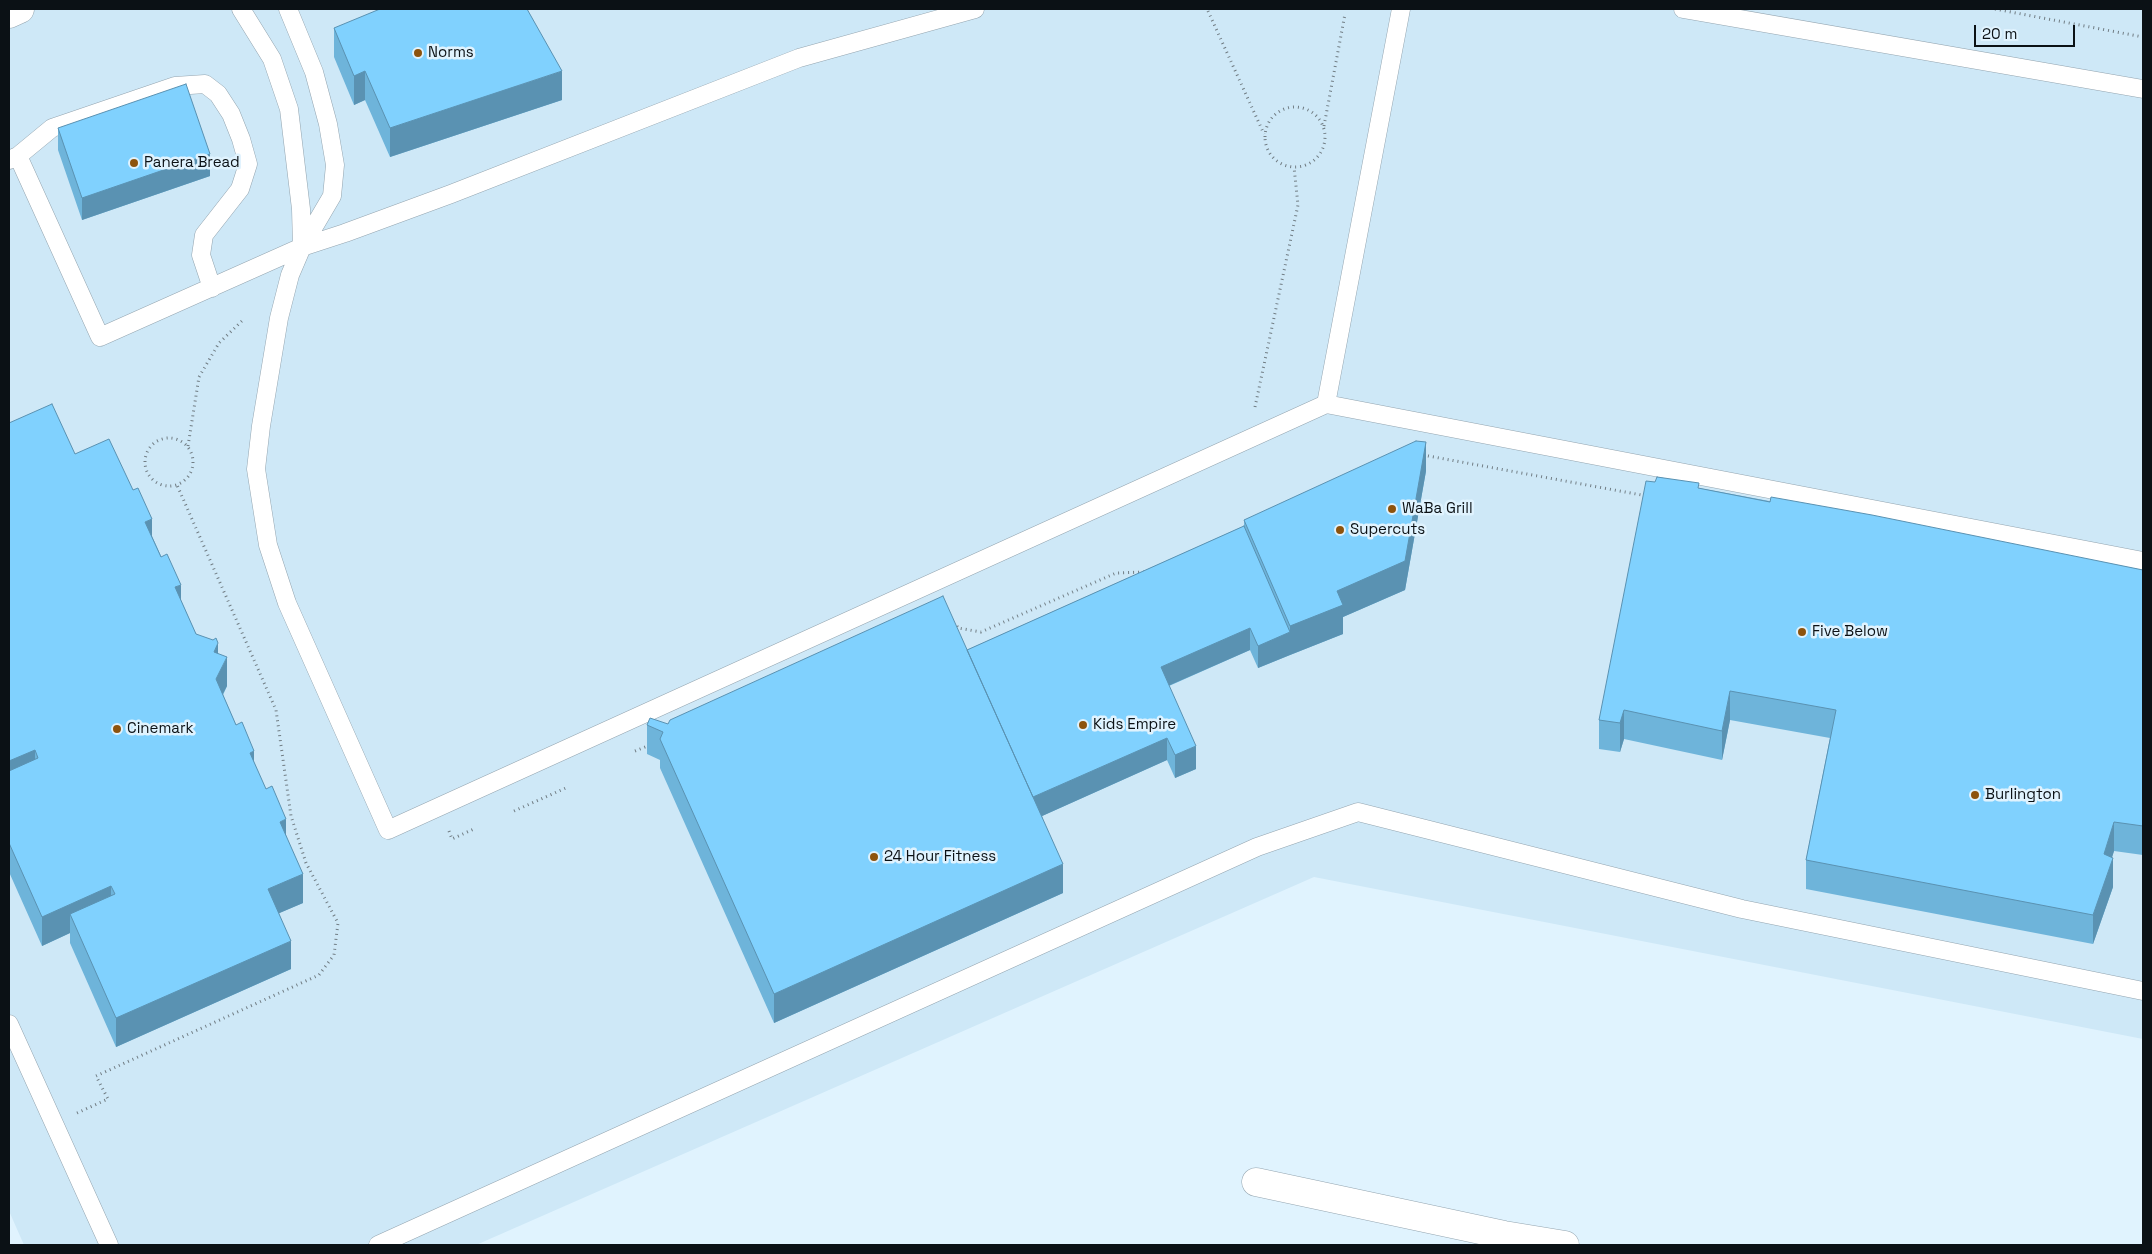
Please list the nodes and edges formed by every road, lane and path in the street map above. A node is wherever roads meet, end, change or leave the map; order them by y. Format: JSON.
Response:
{"nodes":[{"id":1,"x":20,"y":9,"type":"edge"},
{"id":2,"x":241,"y":9,"type":"edge"},
{"id":3,"x":288,"y":9,"type":"edge"},
{"id":4,"x":975,"y":9,"type":"edge"},
{"id":5,"x":1401,"y":9,"type":"edge"},
{"id":6,"x":1683,"y":9,"type":"edge"},
{"id":7,"x":1995,"y":9,"type":"edge"},
{"id":8,"x":1208,"y":11,"type":"dead end"},
{"id":9,"x":9,"y":14,"type":"edge"},
{"id":10,"x":1345,"y":14,"type":"dead end"},
{"id":11,"x":2143,"y":37,"type":"edge"},
{"id":12,"x":2143,"y":89,"type":"edge"},
{"id":13,"x":1324,"y":126,"type":"junction"},
{"id":14,"x":1264,"y":135,"type":"junction"},
{"id":15,"x":14,"y":158,"type":"edge"},
{"id":16,"x":1294,"y":167,"type":"junction"},
{"id":17,"x":302,"y":246,"type":"junction"},
{"id":18,"x":212,"y":288,"type":"junction"},
{"id":19,"x":244,"y":318,"type":"dead end"},
{"id":20,"x":1326,"y":404,"type":"junction"},
{"id":21,"x":1259,"y":415,"type":"dead end"},
{"id":22,"x":188,"y":446,"type":"junction"},
{"id":23,"x":1416,"y":458,"type":"edge"},
{"id":24,"x":177,"y":485,"type":"junction"},
{"id":25,"x":1656,"y":497,"type":"edge"},
{"id":26,"x":2143,"y":561,"type":"edge"},
{"id":27,"x":1152,"y":572,"type":"edge"},
{"id":28,"x":954,"y":621,"type":"edge"},
{"id":29,"x":652,"y":744,"type":"edge"},
{"id":30,"x":635,"y":751,"type":"dead end"},
{"id":31,"x":568,"y":787,"type":"dead end"},
{"id":32,"x":514,"y":811,"type":"dead end"},
{"id":33,"x":447,"y":828,"type":"dead end"},
{"id":34,"x":476,"y":828,"type":"dead end"},
{"id":35,"x":2143,"y":990,"type":"edge"},
{"id":36,"x":9,"y":1024,"type":"edge"},
{"id":37,"x":55,"y":1122,"type":"junction"},
{"id":38,"x":1256,"y":1182,"type":"dead end"},
{"id":39,"x":1503,"y":1240,"type":"edge"},
{"id":40,"x":109,"y":1245,"type":"edge"},
{"id":41,"x":378,"y":1245,"type":"edge"},
{"id":42,"x":1565,"y":1245,"type":"edge"}],
"edges":[{"from":1,"to":9,"type":"street"},
{"from":2,"to":17,"type":"lane"},
{"from":3,"to":17,"type":"lane"},
{"from":4,"to":17,"type":"lane"},
{"from":5,"to":20,"type":"lane"},
{"from":6,"to":12,"type":"lane"},
{"from":7,"to":11,"type":"path"},
{"from":8,"to":14,"type":"path"},
{"from":10,"to":13,"type":"path"},
{"from":13,"to":14,"type":"path"},
{"from":13,"to":16,"type":"path"},
{"from":14,"to":16,"type":"path"},
{"from":15,"to":18,"type":"lane"},
{"from":15,"to":18,"type":"lane"},
{"from":16,"to":21,"type":"path"},
{"from":17,"to":18,"type":"lane"},
{"from":17,"to":20,"type":"lane"},
{"from":19,"to":22,"type":"path"},
{"from":20,"to":26,"type":"lane"},
{"from":22,"to":24,"type":"path"},
{"from":22,"to":24,"type":"path"},
{"from":23,"to":25,"type":"path"},
{"from":24,"to":37,"type":"path"},
{"from":27,"to":28,"type":"path"},
{"from":29,"to":30,"type":"path"},
{"from":31,"to":32,"type":"path"},
{"from":33,"to":34,"type":"path"},
{"from":35,"to":41,"type":"lane"},
{"from":36,"to":37,"type":"lane"},
{"from":37,"to":40,"type":"lane"},
{"from":38,"to":39,"type":"street"},
{"from":39,"to":42,"type":"street"}]}
